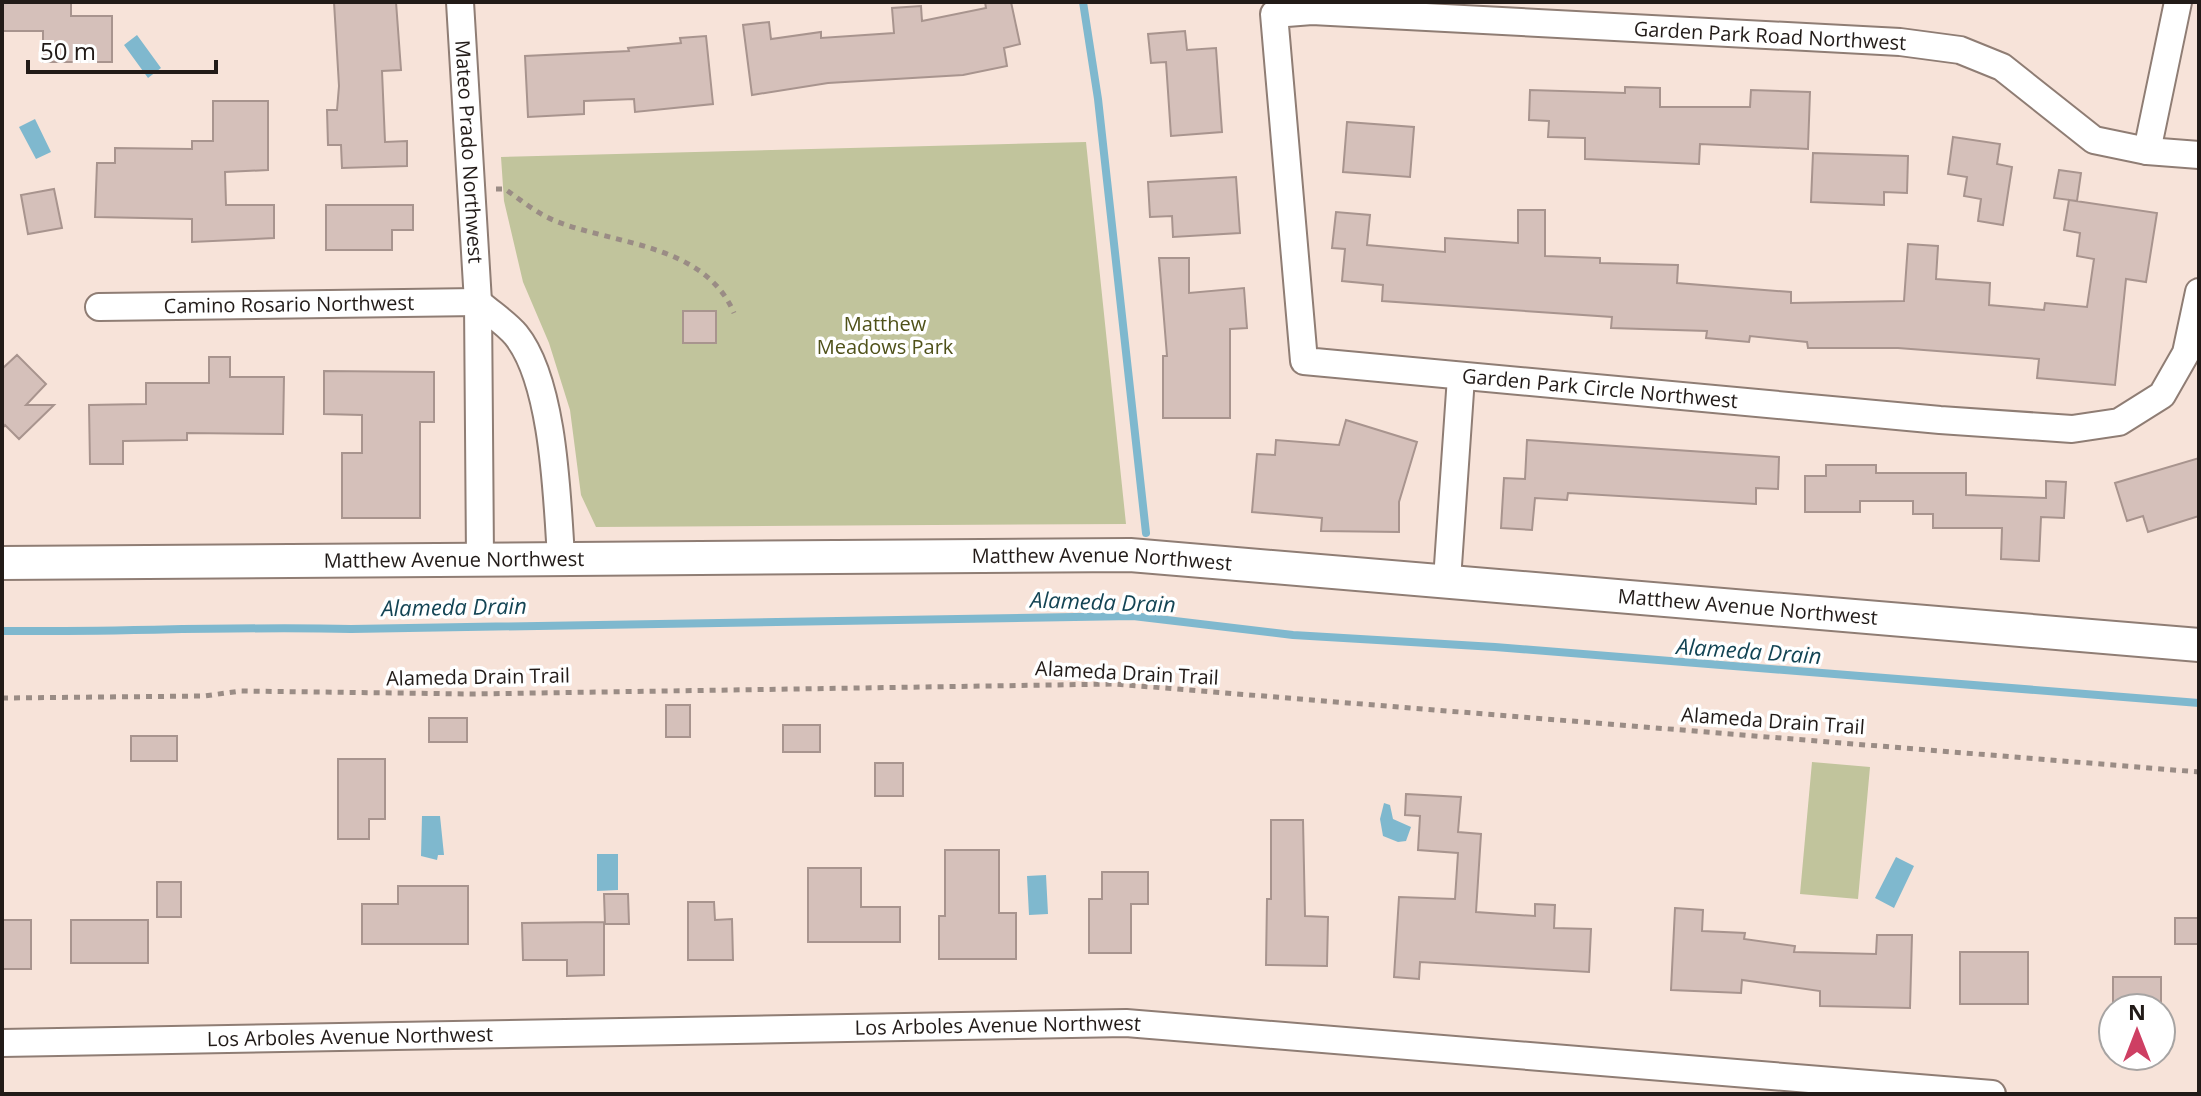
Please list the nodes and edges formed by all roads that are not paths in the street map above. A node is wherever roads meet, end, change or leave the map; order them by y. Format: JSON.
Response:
{"nodes":[{"id":1,"x":460,"y":2,"type":"edge"},
{"id":2,"x":2178,"y":2,"type":"edge"},
{"id":3,"x":1312,"y":11,"type":"joint"},
{"id":4,"x":2147,"y":151,"type":"junction"},
{"id":5,"x":2199,"y":155,"type":"edge"},
{"id":6,"x":2199,"y":292,"type":"edge"},
{"id":7,"x":478,"y":302,"type":"junction"},
{"id":8,"x":99,"y":307,"type":"dead end"},
{"id":9,"x":1461,"y":377,"type":"junction"},
{"id":10,"x":561,"y":557,"type":"junction"},
{"id":11,"x":480,"y":558,"type":"junction"},
{"id":12,"x":2,"y":563,"type":"edge"},
{"id":13,"x":1447,"y":580,"type":"junction"},
{"id":14,"x":2199,"y":645,"type":"edge"},
{"id":15,"x":2,"y":1043,"type":"edge"},
{"id":16,"x":1992,"y":1094,"type":"edge"}],
"edges":[{"from":1,"to":7,"type":"street","name":"Mateo Prado Northwest"},
{"from":2,"to":4,"type":"street"},
{"from":3,"to":4,"type":"street","name":"Garden Park Road Northwest"},
{"from":3,"to":9,"type":"street","name":"Garden Park Circle Northwest"},
{"from":4,"to":5,"type":"street","name":"Garden Park Road Northwest"},
{"from":6,"to":9,"type":"street","name":"Garden Park Circle Northwest"},
{"from":7,"to":8,"type":"street","name":"Camino Rosario Northwest"},
{"from":7,"to":10,"type":"street"},
{"from":7,"to":11,"type":"street","name":"Mateo Prado Northwest"},
{"from":9,"to":13,"type":"street"},
{"from":10,"to":11,"type":"street","name":"Matthew Avenue Northwest"},
{"from":10,"to":13,"type":"street","name":"Matthew Avenue Northwest"},
{"from":11,"to":12,"type":"street","name":"Matthew Avenue Northwest"},
{"from":13,"to":14,"type":"street","name":"Matthew Avenue Northwest"},
{"from":15,"to":16,"type":"street","name":"Los Arboles Avenue Northwest"}]}
